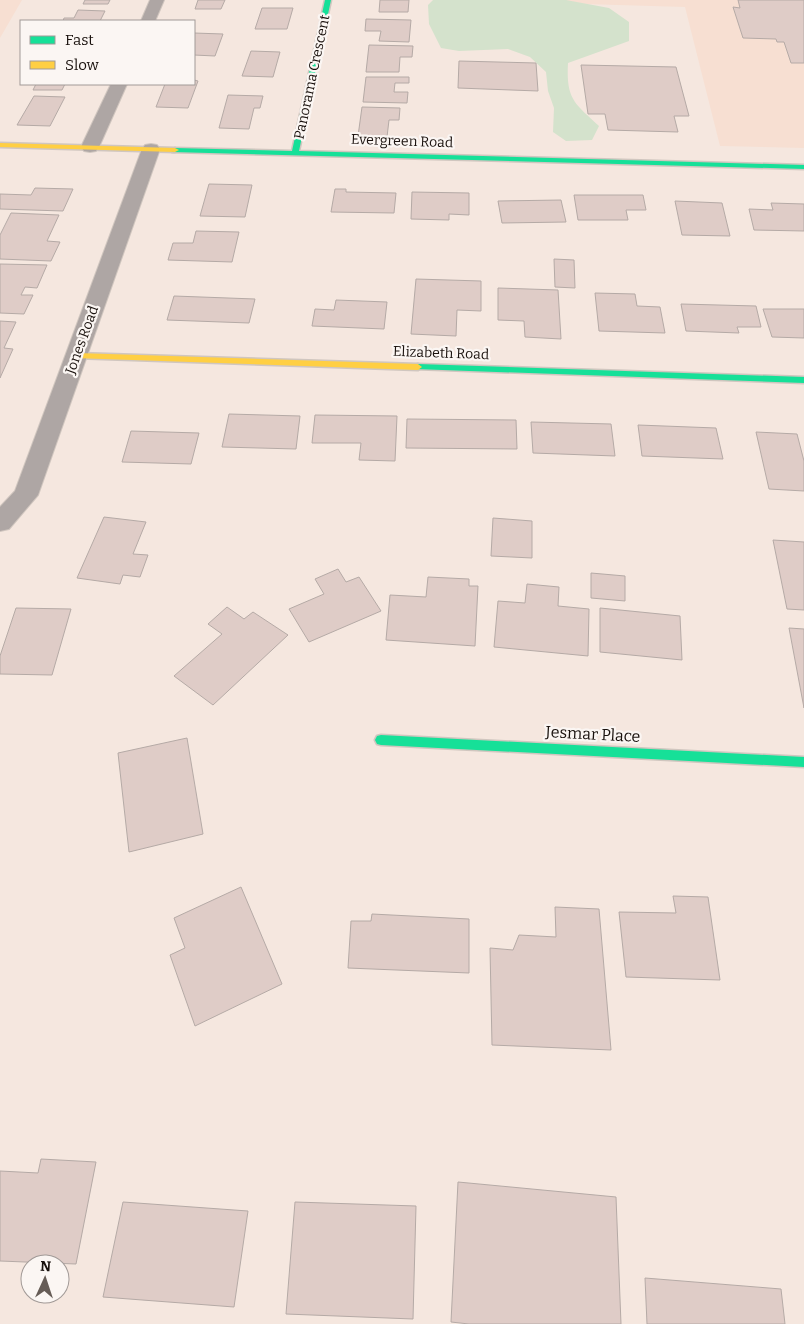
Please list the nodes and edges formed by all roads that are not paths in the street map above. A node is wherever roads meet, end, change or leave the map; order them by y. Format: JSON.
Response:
{"nodes":[{"id":1,"x":157,"y":0,"type":"edge"},
{"id":2,"x":328,"y":0,"type":"edge"},
{"id":3,"x":148,"y":20,"type":"edge"},
{"id":4,"x":119,"y":85,"type":"edge"},
{"id":5,"x":0,"y":145,"type":"edge"},
{"id":6,"x":90,"y":147,"type":"junction"},
{"id":7,"x":151,"y":149,"type":"junction"},
{"id":8,"x":295,"y":153,"type":"junction"},
{"id":9,"x":804,"y":168,"type":"edge"},
{"id":10,"x":76,"y":356,"type":"junction"},
{"id":11,"x":804,"y":380,"type":"edge"},
{"id":12,"x":0,"y":522,"type":"edge"},
{"id":13,"x":381,"y":740,"type":"dead end"},
{"id":14,"x":804,"y":762,"type":"edge"}],
"edges":[{"from":1,"to":3,"type":"street"},
{"from":2,"to":8,"type":"street","name":"Panorama Crescent"},
{"from":4,"to":6,"type":"street"},
{"from":5,"to":6,"type":"street","name":"Evergreen Road"},
{"from":6,"to":7,"type":"street","name":"Evergreen Road"},
{"from":7,"to":8,"type":"street","name":"Evergreen Road"},
{"from":7,"to":10,"type":"street","name":"Jones Road"},
{"from":8,"to":9,"type":"street","name":"Evergreen Road"},
{"from":10,"to":11,"type":"street","name":"Elizabeth Road"},
{"from":10,"to":12,"type":"street","name":"Jones Road"},
{"from":13,"to":14,"type":"street","name":"Jesmar Place"}]}
